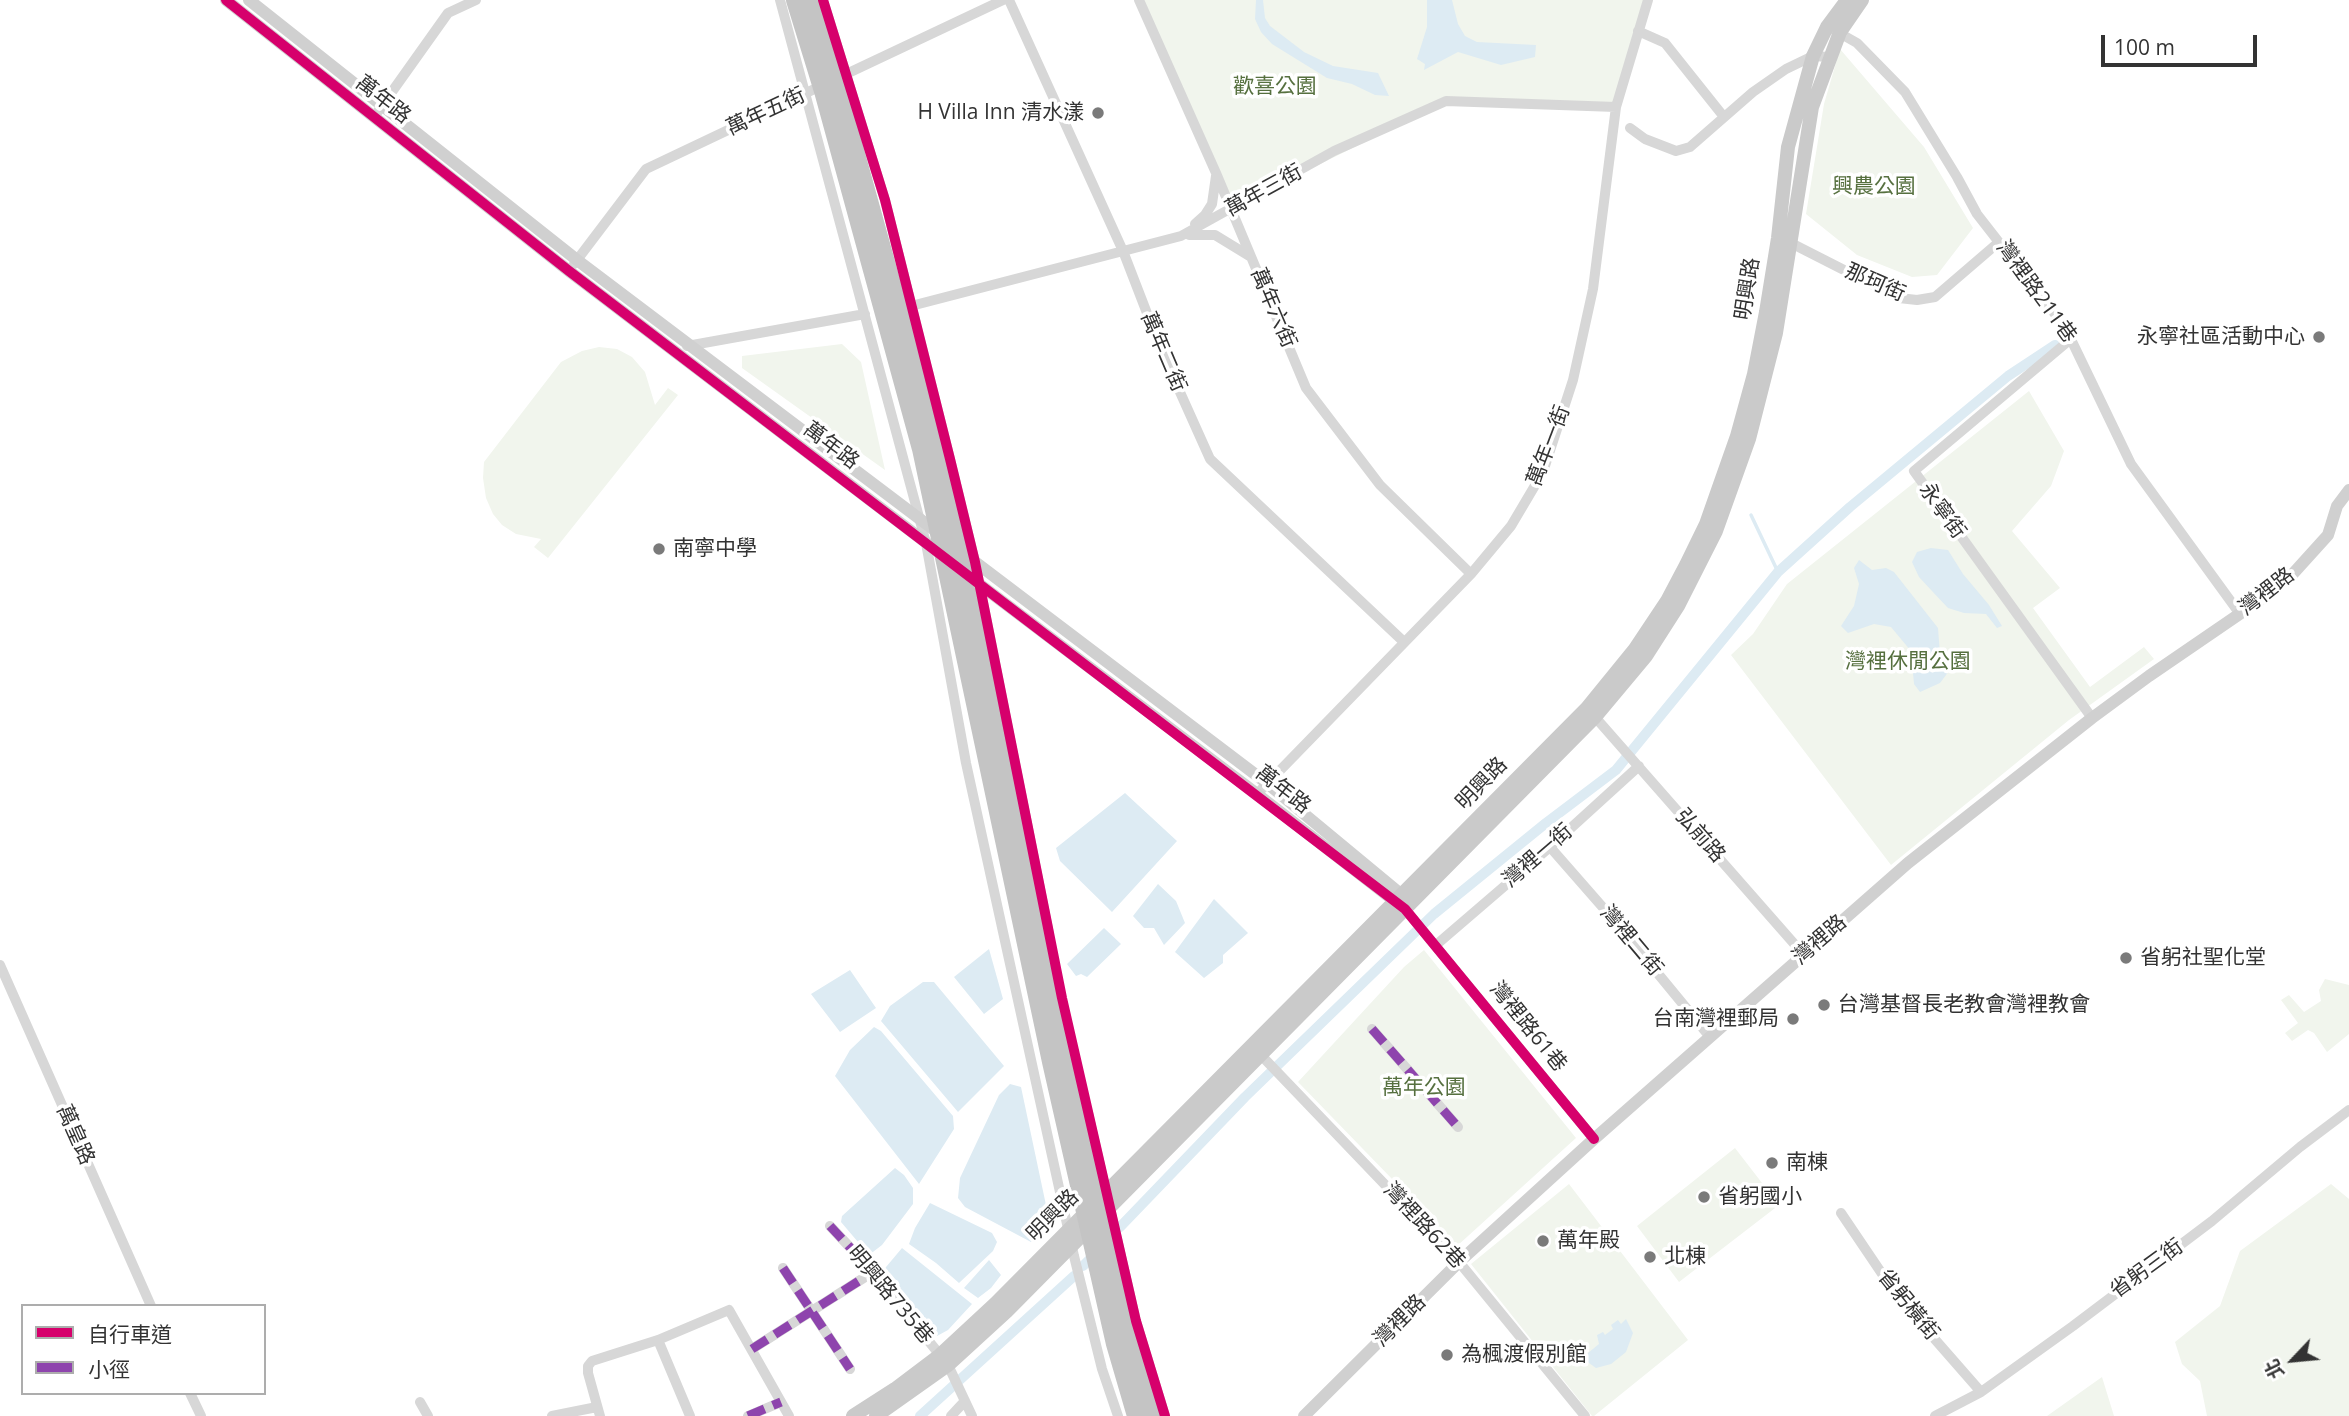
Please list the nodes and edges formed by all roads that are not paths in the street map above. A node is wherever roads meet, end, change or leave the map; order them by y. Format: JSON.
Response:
{"nodes":[{"id":1,"x":226,"y":0,"type":"edge"},
{"id":2,"x":249,"y":0,"type":"edge"},
{"id":3,"x":476,"y":0,"type":"edge"},
{"id":4,"x":780,"y":0,"type":"edge"},
{"id":5,"x":795,"y":0,"type":"edge"},
{"id":6,"x":811,"y":0,"type":"edge"},
{"id":7,"x":823,"y":0,"type":"edge"},
{"id":8,"x":1003,"y":0,"type":"edge"},
{"id":9,"x":1009,"y":0,"type":"edge"},
{"id":10,"x":1139,"y":0,"type":"edge"},
{"id":11,"x":1648,"y":0,"type":"edge"},
{"id":12,"x":1847,"y":0,"type":"edge"},
{"id":13,"x":1862,"y":0,"type":"edge"},
{"id":14,"x":1834,"y":30,"type":"junction"},
{"id":15,"x":1638,"y":31,"type":"junction"},
{"id":16,"x":1813,"y":56,"type":"junction"},
{"id":17,"x":1829,"y":57,"type":"junction"},
{"id":18,"x":845,"y":74,"type":"junction"},
{"id":19,"x":806,"y":93,"type":"junction"},
{"id":20,"x":383,"y":104,"type":"junction"},
{"id":21,"x":1616,"y":107,"type":"junction"},
{"id":22,"x":374,"y":117,"type":"junction"},
{"id":23,"x":1724,"y":117,"type":"junction"},
{"id":24,"x":1630,"y":128,"type":"dead end"},
{"id":25,"x":1216,"y":173,"type":"junction"},
{"id":26,"x":1231,"y":208,"type":"junction"},
{"id":27,"x":1181,"y":236,"type":"junction"},
{"id":28,"x":1784,"y":240,"type":"junction"},
{"id":29,"x":1999,"y":242,"type":"junction"},
{"id":30,"x":1123,"y":251,"type":"junction"},
{"id":31,"x":1251,"y":257,"type":"junction"},
{"id":32,"x":577,"y":260,"type":"junction"},
{"id":33,"x":569,"y":271,"type":"junction"},
{"id":34,"x":911,"y":306,"type":"junction"},
{"id":35,"x":865,"y":314,"type":"junction"},
{"id":36,"x":2073,"y":338,"type":"junction"},
{"id":37,"x":690,"y":345,"type":"junction"},
{"id":38,"x":674,"y":350,"type":"junction"},
{"id":39,"x":2349,"y":490,"type":"edge"},
{"id":40,"x":919,"y":518,"type":"junction"},
{"id":41,"x":926,"y":543,"type":"junction"},
{"id":42,"x":975,"y":562,"type":"junction"},
{"id":43,"x":1471,"y":574,"type":"junction"},
{"id":44,"x":979,"y":584,"type":"junction"},
{"id":45,"x":2240,"y":614,"type":"junction"},
{"id":46,"x":1404,"y":642,"type":"junction"},
{"id":47,"x":1595,"y":718,"type":"junction"},
{"id":48,"x":2092,"y":718,"type":"junction"},
{"id":49,"x":1639,"y":766,"type":"junction"},
{"id":50,"x":1268,"y":784,"type":"junction"},
{"id":51,"x":1257,"y":794,"type":"junction"},
{"id":52,"x":1550,"y":847,"type":"junction"},
{"id":53,"x":1404,"y":907,"type":"junction"},
{"id":54,"x":1434,"y":942,"type":"junction"},
{"id":55,"x":1804,"y":955,"type":"junction"},
{"id":56,"x":0,"y":965,"type":"edge"},
{"id":57,"x":1372,"y":1029,"type":"dead end"},
{"id":58,"x":1710,"y":1037,"type":"junction"},
{"id":59,"x":1260,"y":1055,"type":"junction"},
{"id":60,"x":2349,"y":1110,"type":"edge"},
{"id":61,"x":1458,"y":1127,"type":"dead end"},
{"id":62,"x":1594,"y":1139,"type":"junction"},
{"id":63,"x":1108,"y":1199,"type":"junction"},
{"id":64,"x":1841,"y":1213,"type":"dead end"},
{"id":65,"x":830,"y":1226,"type":"dead end"},
{"id":66,"x":1069,"y":1230,"type":"junction"},
{"id":67,"x":1072,"y":1245,"type":"junction"},
{"id":68,"x":1459,"y":1262,"type":"junction"},
{"id":69,"x":783,"y":1268,"type":"dead end"},
{"id":70,"x":873,"y":1272,"type":"junction"},
{"id":71,"x":150,"y":1304,"type":"edge"},
{"id":72,"x":812,"y":1310,"type":"junction"},
{"id":73,"x":658,"y":1340,"type":"junction"},
{"id":74,"x":752,"y":1349,"type":"junction"},
{"id":75,"x":945,"y":1362,"type":"junction"},
{"id":76,"x":850,"y":1369,"type":"dead end"},
{"id":77,"x":1981,"y":1392,"type":"junction"},
{"id":78,"x":191,"y":1395,"type":"edge"},
{"id":79,"x":965,"y":1401,"type":"junction"},
{"id":80,"x":420,"y":1402,"type":"dead end"},
{"id":81,"x":781,"y":1402,"type":"junction"},
{"id":82,"x":598,"y":1411,"type":"edge"},
{"id":83,"x":201,"y":1416,"type":"edge"},
{"id":84,"x":428,"y":1416,"type":"edge"},
{"id":85,"x":552,"y":1416,"type":"edge"},
{"id":86,"x":691,"y":1416,"type":"edge"},
{"id":87,"x":748,"y":1416,"type":"edge"},
{"id":88,"x":789,"y":1416,"type":"edge"},
{"id":89,"x":853,"y":1416,"type":"edge"},
{"id":90,"x":876,"y":1416,"type":"edge"},
{"id":91,"x":951,"y":1416,"type":"edge"},
{"id":92,"x":972,"y":1416,"type":"edge"},
{"id":93,"x":1118,"y":1416,"type":"edge"},
{"id":94,"x":1136,"y":1416,"type":"edge"},
{"id":95,"x":1153,"y":1416,"type":"edge"},
{"id":96,"x":1165,"y":1416,"type":"edge"},
{"id":97,"x":1304,"y":1416,"type":"edge"},
{"id":98,"x":1585,"y":1416,"type":"edge"},
{"id":99,"x":1935,"y":1416,"type":"edge"}],
"edges":[{"from":1,"to":22,"type":"street","name":"萬年路"},
{"from":2,"to":20,"type":"street","name":"萬年路"},
{"from":3,"to":20,"type":"street"},
{"from":4,"to":19,"type":"street"},
{"from":5,"to":94,"type":"highway","bridge":true},
{"from":6,"to":95,"type":"highway","bridge":true},
{"from":7,"to":18,"type":"street"},
{"from":8,"to":18,"type":"street","name":"萬年五街"},
{"from":9,"to":30,"type":"street","name":"萬年二街"},
{"from":10,"to":25,"type":"street","name":"萬年六街"},
{"from":11,"to":15,"type":"street","name":"萬年一街"},
{"from":12,"to":14,"type":"main road","name":"明興路"},
{"from":13,"to":14,"type":"main road","name":"明興路"},
{"from":14,"to":16,"type":"main road","name":"明興路"},
{"from":14,"to":17,"type":"main road","name":"明興路"},
{"from":14,"to":29,"type":"street","name":"灣裡路211巷"},
{"from":15,"to":21,"type":"street","name":"萬年一街"},
{"from":15,"to":23,"type":"street"},
{"from":16,"to":17,"type":"street"},
{"from":16,"to":23,"type":"street"},
{"from":16,"to":28,"type":"main road","name":"明興路"},
{"from":17,"to":28,"type":"main road","name":"明興路"},
{"from":18,"to":19,"type":"street","name":"萬年五街"},
{"from":18,"to":34,"type":"street"},
{"from":19,"to":32,"type":"street","name":"萬年五街"},
{"from":19,"to":35,"type":"street"},
{"from":20,"to":22,"type":"street"},
{"from":20,"to":32,"type":"street","name":"萬年路"},
{"from":21,"to":26,"type":"street","name":"萬年三街"},
{"from":21,"to":43,"type":"street","name":"萬年一街"},
{"from":22,"to":33,"type":"street","name":"萬年路"},
{"from":23,"to":24,"type":"street"},
{"from":25,"to":26,"type":"street","name":"萬年六街"},
{"from":25,"to":27,"type":"street"},
{"from":26,"to":27,"type":"street","name":"萬年三街"},
{"from":26,"to":31,"type":"street","name":"萬年六街"},
{"from":27,"to":30,"type":"street","name":"萬年三街"},
{"from":27,"to":31,"type":"street"},
{"from":28,"to":29,"type":"street","name":"那珂街"},
{"from":28,"to":47,"type":"main road","name":"明興路"},
{"from":28,"to":53,"type":"main road","name":"明興路"},
{"from":29,"to":36,"type":"street","name":"灣裡路211巷"},
{"from":30,"to":34,"type":"street","name":"萬年三街"},
{"from":30,"to":46,"type":"street","name":"萬年二街"},
{"from":31,"to":43,"type":"street","name":"萬年六街"},
{"from":32,"to":33,"type":"street","name":"萬年五街"},
{"from":32,"to":37,"type":"street","name":"萬年路"},
{"from":33,"to":38,"type":"street","name":"萬年路"},
{"from":34,"to":42,"type":"street"},
{"from":35,"to":37,"type":"street"},
{"from":35,"to":40,"type":"street"},
{"from":36,"to":45,"type":"street","name":"灣裡路211巷"},
{"from":36,"to":48,"type":"street","name":"永寧街"},
{"from":37,"to":38,"type":"street"},
{"from":37,"to":40,"type":"street","name":"萬年路"},
{"from":38,"to":41,"type":"street","name":"萬年路"},
{"from":39,"to":45,"type":"street","name":"灣裡路"},
{"from":40,"to":41,"type":"street"},
{"from":40,"to":42,"type":"street","name":"萬年路"},
{"from":41,"to":44,"type":"street","name":"萬年路"},
{"from":41,"to":66,"type":"street"},
{"from":42,"to":44,"type":"street"},
{"from":42,"to":50,"type":"street","name":"萬年路"},
{"from":43,"to":46,"type":"street","name":"萬年一街"},
{"from":44,"to":51,"type":"street","name":"萬年路"},
{"from":44,"to":63,"type":"street"},
{"from":45,"to":48,"type":"street","name":"灣裡路"},
{"from":46,"to":50,"type":"street","name":"萬年一街"},
{"from":47,"to":49,"type":"street","name":"弘前路"},
{"from":47,"to":53,"type":"main road","name":"明興路"},
{"from":48,"to":55,"type":"street","name":"灣裡路"},
{"from":49,"to":52,"type":"street","name":"灣裡一街"},
{"from":49,"to":55,"type":"street","name":"弘前路"},
{"from":50,"to":51,"type":"street","name":"萬年一街"},
{"from":50,"to":53,"type":"street","name":"萬年路"},
{"from":51,"to":53,"type":"street","name":"萬年路"},
{"from":52,"to":54,"type":"street","name":"灣裡一街"},
{"from":52,"to":58,"type":"street","name":"灣裡二街"},
{"from":53,"to":54,"type":"street","name":"灣裡路61巷"},
{"from":53,"to":59,"type":"main road","name":"明興路"},
{"from":54,"to":62,"type":"street","name":"灣裡路61巷"},
{"from":55,"to":58,"type":"street","name":"灣裡路"},
{"from":56,"to":71,"type":"street","name":"萬皇路"},
{"from":57,"to":61,"type":"street"},
{"from":58,"to":62,"type":"street","name":"灣裡路"},
{"from":59,"to":63,"type":"main road","name":"明興路"},
{"from":59,"to":68,"type":"street","name":"灣裡路62巷"},
{"from":60,"to":77,"type":"street","name":"省躬三街"},
{"from":62,"to":68,"type":"street","name":"灣裡路"},
{"from":63,"to":66,"type":"main road","name":"明興路"},
{"from":63,"to":67,"type":"main road","name":"明興路"},
{"from":63,"to":96,"type":"street"},
{"from":64,"to":77,"type":"street","name":"省躬橫街"},
{"from":65,"to":70,"type":"street","name":"明興路735巷"},
{"from":66,"to":67,"type":"street"},
{"from":66,"to":75,"type":"main road","name":"明興路"},
{"from":67,"to":75,"type":"main road","name":"明興路"},
{"from":67,"to":93,"type":"street"},
{"from":68,"to":97,"type":"street","name":"灣裡路"},
{"from":68,"to":98,"type":"street","name":"灣裡路62巷"},
{"from":69,"to":72,"type":"street"},
{"from":70,"to":72,"type":"street"},
{"from":70,"to":75,"type":"street","name":"明興路735巷"},
{"from":72,"to":74,"type":"street"},
{"from":72,"to":76,"type":"street"},
{"from":73,"to":74,"type":"street"},
{"from":73,"to":82,"type":"street"},
{"from":73,"to":86,"type":"street"},
{"from":74,"to":81,"type":"street"},
{"from":75,"to":79,"type":"street","name":"明興路735巷"},
{"from":75,"to":89,"type":"main road","name":"明興路"},
{"from":75,"to":90,"type":"main road","name":"明興路"},
{"from":77,"to":99,"type":"street","name":"省躬三街"},
{"from":78,"to":83,"type":"street"},
{"from":79,"to":91,"type":"street"},
{"from":79,"to":92,"type":"street","name":"明興路735巷"},
{"from":80,"to":84,"type":"street"},
{"from":81,"to":87,"type":"street"},
{"from":81,"to":88,"type":"street"},
{"from":82,"to":85,"type":"street"}]}
